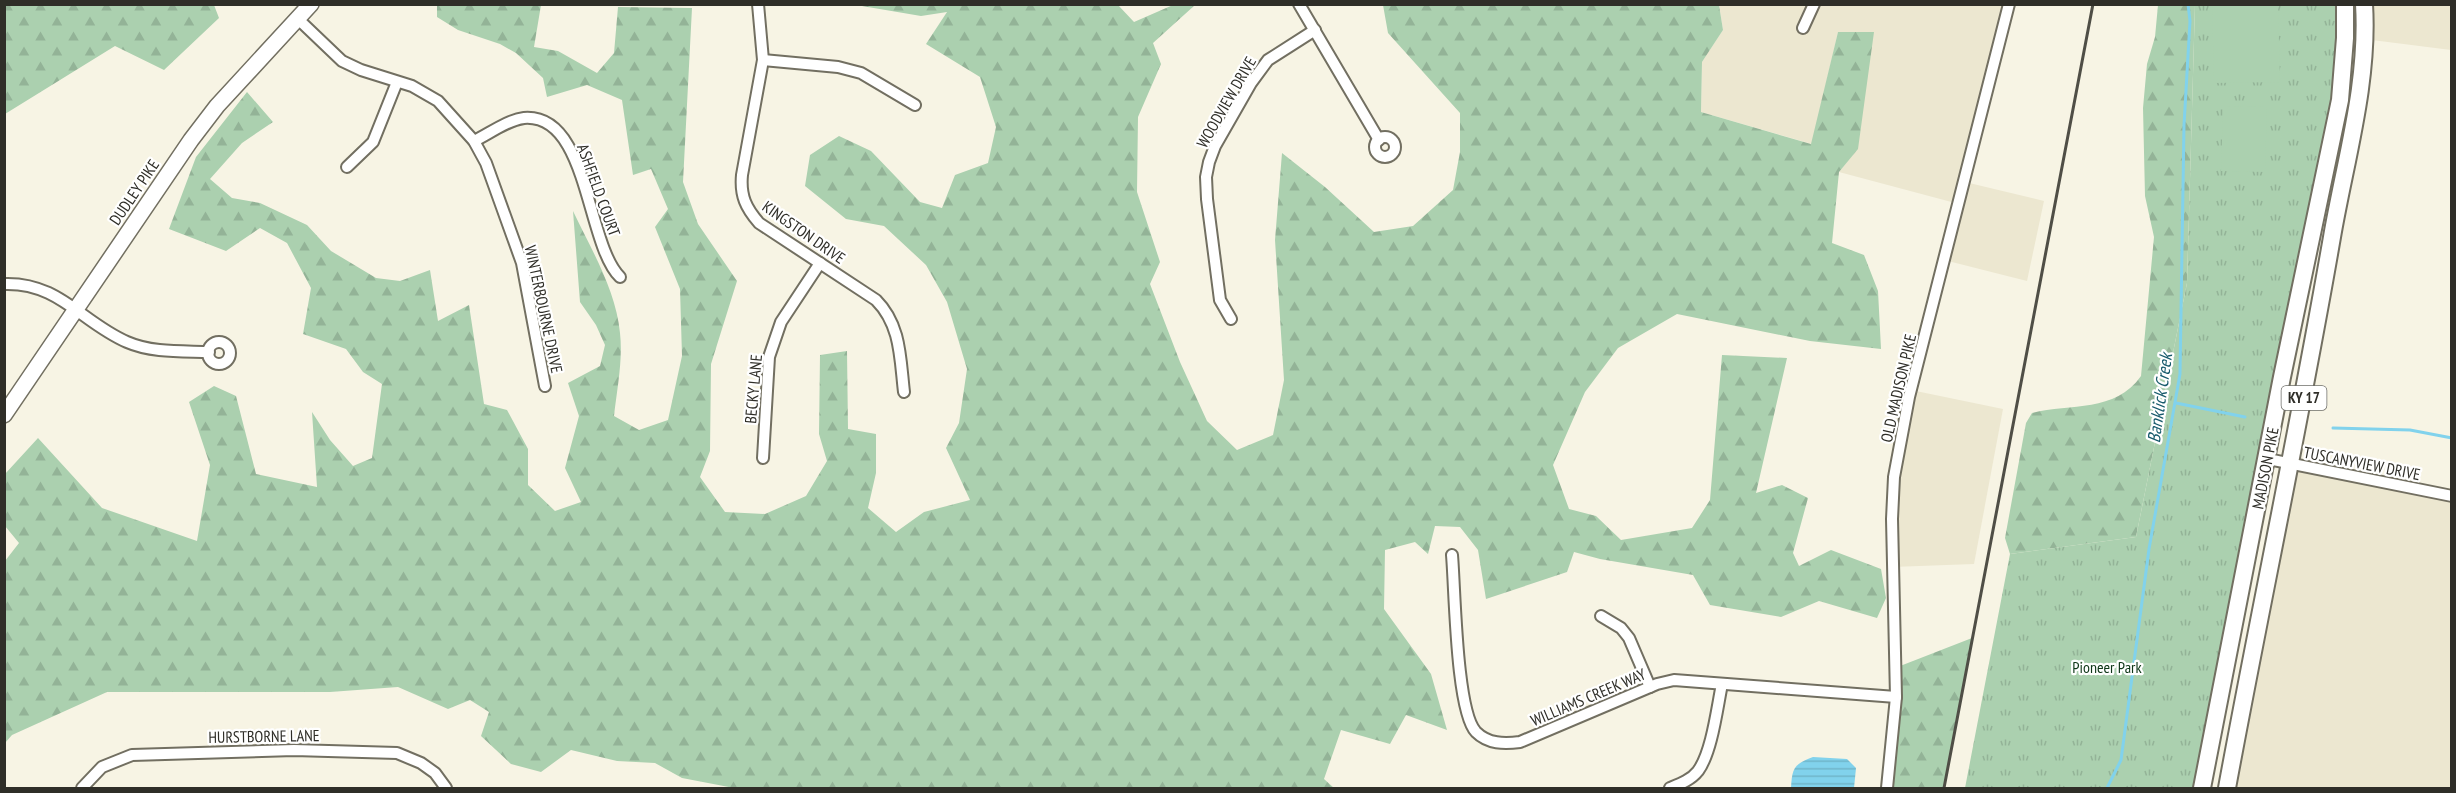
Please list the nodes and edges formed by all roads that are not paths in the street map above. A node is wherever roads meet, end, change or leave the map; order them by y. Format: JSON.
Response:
{"nodes":[{"id":1,"x":311,"y":4,"type":"edge"},
{"id":2,"x":758,"y":4,"type":"edge"},
{"id":3,"x":1299,"y":4,"type":"edge"},
{"id":4,"x":1814,"y":4,"type":"edge"},
{"id":5,"x":2009,"y":4,"type":"edge"},
{"id":6,"x":2345,"y":4,"type":"edge"},
{"id":7,"x":2364,"y":4,"type":"edge"},
{"id":8,"x":298,"y":19,"type":"junction"},
{"id":9,"x":1803,"y":28,"type":"dead end"},
{"id":10,"x":1315,"y":30,"type":"junction"},
{"id":11,"x":763,"y":60,"type":"junction"},
{"id":12,"x":397,"y":82,"type":"junction"},
{"id":13,"x":915,"y":105,"type":"dead end"},
{"id":14,"x":1379,"y":140,"type":"dead end"},
{"id":15,"x":474,"y":141,"type":"junction"},
{"id":16,"x":347,"y":167,"type":"dead end"},
{"id":17,"x":820,"y":263,"type":"junction"},
{"id":18,"x":621,"y":278,"type":"dead end"},
{"id":19,"x":4,"y":284,"type":"edge"},
{"id":20,"x":76,"y":310,"type":"junction"},
{"id":21,"x":1231,"y":319,"type":"dead end"},
{"id":22,"x":209,"y":352,"type":"dead end"},
{"id":23,"x":545,"y":386,"type":"dead end"},
{"id":24,"x":904,"y":392,"type":"dead end"},
{"id":25,"x":4,"y":415,"type":"edge"},
{"id":26,"x":763,"y":459,"type":"dead end"},
{"id":27,"x":2268,"y":459,"type":"junction"},
{"id":28,"x":2290,"y":464,"type":"junction"},
{"id":29,"x":2451,"y":496,"type":"edge"},
{"id":30,"x":1452,"y":555,"type":"dead end"},
{"id":31,"x":1601,"y":616,"type":"dead end"},
{"id":32,"x":1722,"y":684,"type":"junction"},
{"id":33,"x":1650,"y":687,"type":"junction"},
{"id":34,"x":1896,"y":697,"type":"junction"},
{"id":35,"x":1690,"y":784,"type":"edge"},
{"id":36,"x":82,"y":789,"type":"edge"},
{"id":37,"x":446,"y":789,"type":"edge"},
{"id":38,"x":1670,"y":789,"type":"edge"},
{"id":39,"x":1887,"y":789,"type":"edge"},
{"id":40,"x":2202,"y":789,"type":"edge"},
{"id":41,"x":2227,"y":789,"type":"edge"}],
"edges":[{"from":1,"to":8,"type":"street","name":"DUDLEY PIKE"},
{"from":2,"to":11,"type":"street","name":"KINGSTON DRIVE"},
{"from":3,"to":10,"type":"street"},
{"from":4,"to":9,"type":"street"},
{"from":5,"to":34,"type":"street","name":"OLD MADISON PIKE"},
{"from":6,"to":27,"type":"main road","name":"MADISON PIKE","number":"KY 17"},
{"from":7,"to":28,"type":"main road","name":"MADISON PIKE","number":"KY 17"},
{"from":8,"to":12,"type":"street","name":"WINTERBOURNE DRIVE"},
{"from":8,"to":20,"type":"street","name":"DUDLEY PIKE"},
{"from":10,"to":14,"type":"street"},
{"from":10,"to":21,"type":"street","name":"WOODVIEW DRIVE"},
{"from":11,"to":13,"type":"street"},
{"from":11,"to":17,"type":"street","name":"KINGSTON DRIVE"},
{"from":12,"to":15,"type":"street","name":"WINTERBOURNE DRIVE"},
{"from":12,"to":16,"type":"street"},
{"from":15,"to":18,"type":"street","name":"ASHFIELD COURT"},
{"from":15,"to":23,"type":"street","name":"WINTERBOURNE DRIVE"},
{"from":17,"to":24,"type":"street","name":"KINGSTON DRIVE"},
{"from":17,"to":26,"type":"street","name":"BECKY LANE"},
{"from":19,"to":20,"type":"street"},
{"from":20,"to":22,"type":"street"},
{"from":20,"to":25,"type":"street","name":"DUDLEY PIKE"},
{"from":27,"to":28,"type":"street","name":"TUSCANYVIEW DRIVE"},
{"from":27,"to":40,"type":"main road","name":"MADISON PIKE","number":"KY 17"},
{"from":28,"to":29,"type":"street","name":"TUSCANYVIEW DRIVE"},
{"from":28,"to":41,"type":"main road","name":"MADISON PIKE","number":"KY 17"},
{"from":30,"to":33,"type":"street","name":"WILLIAMS CREEK WAY"},
{"from":31,"to":33,"type":"street"},
{"from":32,"to":33,"type":"street","name":"WILLIAMS CREEK WAY"},
{"from":32,"to":34,"type":"street","name":"WILLIAMS CREEK WAY"},
{"from":32,"to":35,"type":"street"},
{"from":34,"to":39,"type":"street","name":"OLD MADISON PIKE"},
{"from":35,"to":38,"type":"street"},
{"from":36,"to":37,"type":"street","name":"HURSTBORNE LANE"}]}
